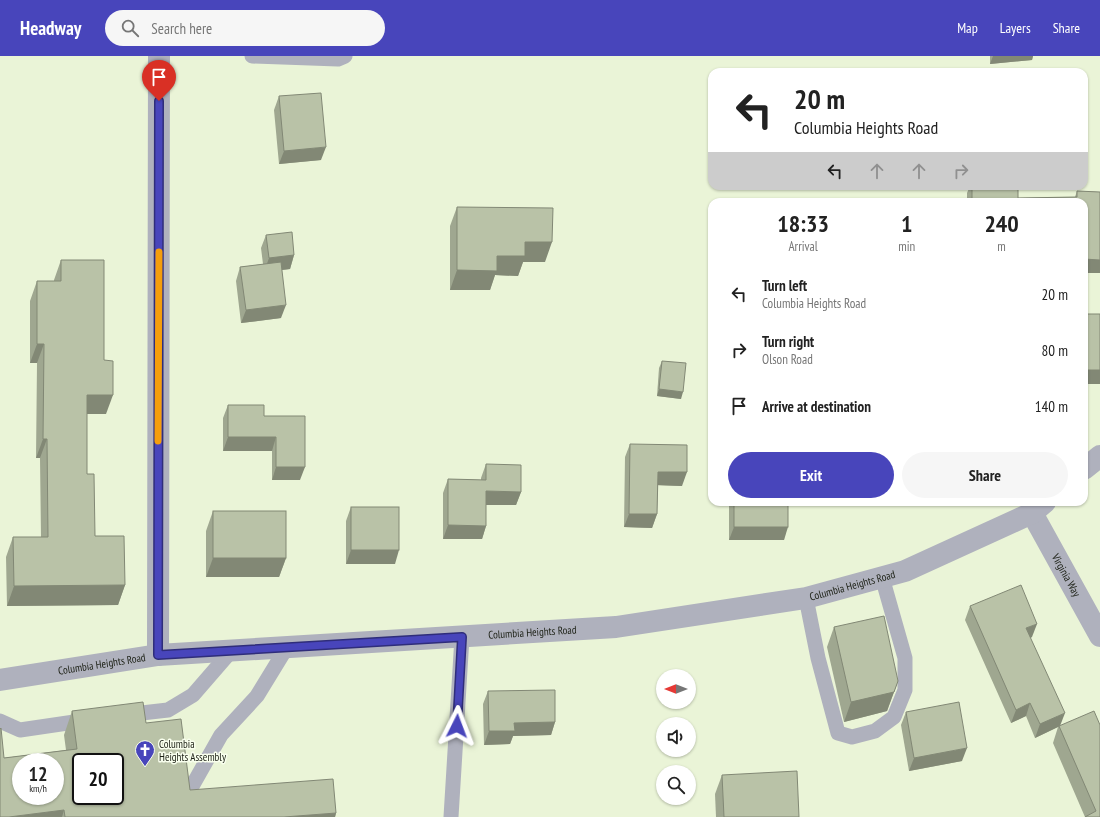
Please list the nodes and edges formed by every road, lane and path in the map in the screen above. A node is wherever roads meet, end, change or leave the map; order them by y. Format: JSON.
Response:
{"nodes":[{"id":1,"x":159,"y":56,"type":"edge"},
{"id":2,"x":252,"y":56,"type":"edge"},
{"id":3,"x":345,"y":56,"type":"edge"},
{"id":4,"x":1039,"y":508,"type":"edge"},
{"id":5,"x":882,"y":577,"type":"junction"},
{"id":6,"x":806,"y":598,"type":"junction"},
{"id":7,"x":1100,"y":636,"type":"edge"},
{"id":8,"x":462,"y":637,"type":"junction"},
{"id":9,"x":287,"y":647,"type":"junction"},
{"id":10,"x":232,"y":650,"type":"junction"},
{"id":11,"x":158,"y":655,"type":"junction"},
{"id":12,"x":0,"y":680,"type":"edge"},
{"id":13,"x":0,"y":721,"type":"edge"},
{"id":14,"x":191,"y":788,"type":"edge"},
{"id":15,"x":451,"y":817,"type":"edge"}],
"edges":[{"from":1,"to":11,"type":"street"},
{"from":2,"to":3,"type":"lane"},
{"from":4,"to":5,"type":"street","name":"Columbia Heights Road"},
{"from":4,"to":7,"type":"street","name":"Virginia Way"},
{"from":5,"to":6,"type":"street","name":"Columbia Heights Road"},
{"from":5,"to":6,"type":"lane"},
{"from":6,"to":8,"type":"street","name":"Columbia Heights Road"},
{"from":8,"to":9,"type":"street","name":"Columbia Heights Road"},
{"from":8,"to":15,"type":"lane"},
{"from":9,"to":10,"type":"street","name":"Columbia Heights Road"},
{"from":9,"to":14,"type":"lane"},
{"from":10,"to":11,"type":"street","name":"Columbia Heights Road"},
{"from":10,"to":13,"type":"lane"},
{"from":11,"to":12,"type":"street","name":"Columbia Heights Road"}]}
